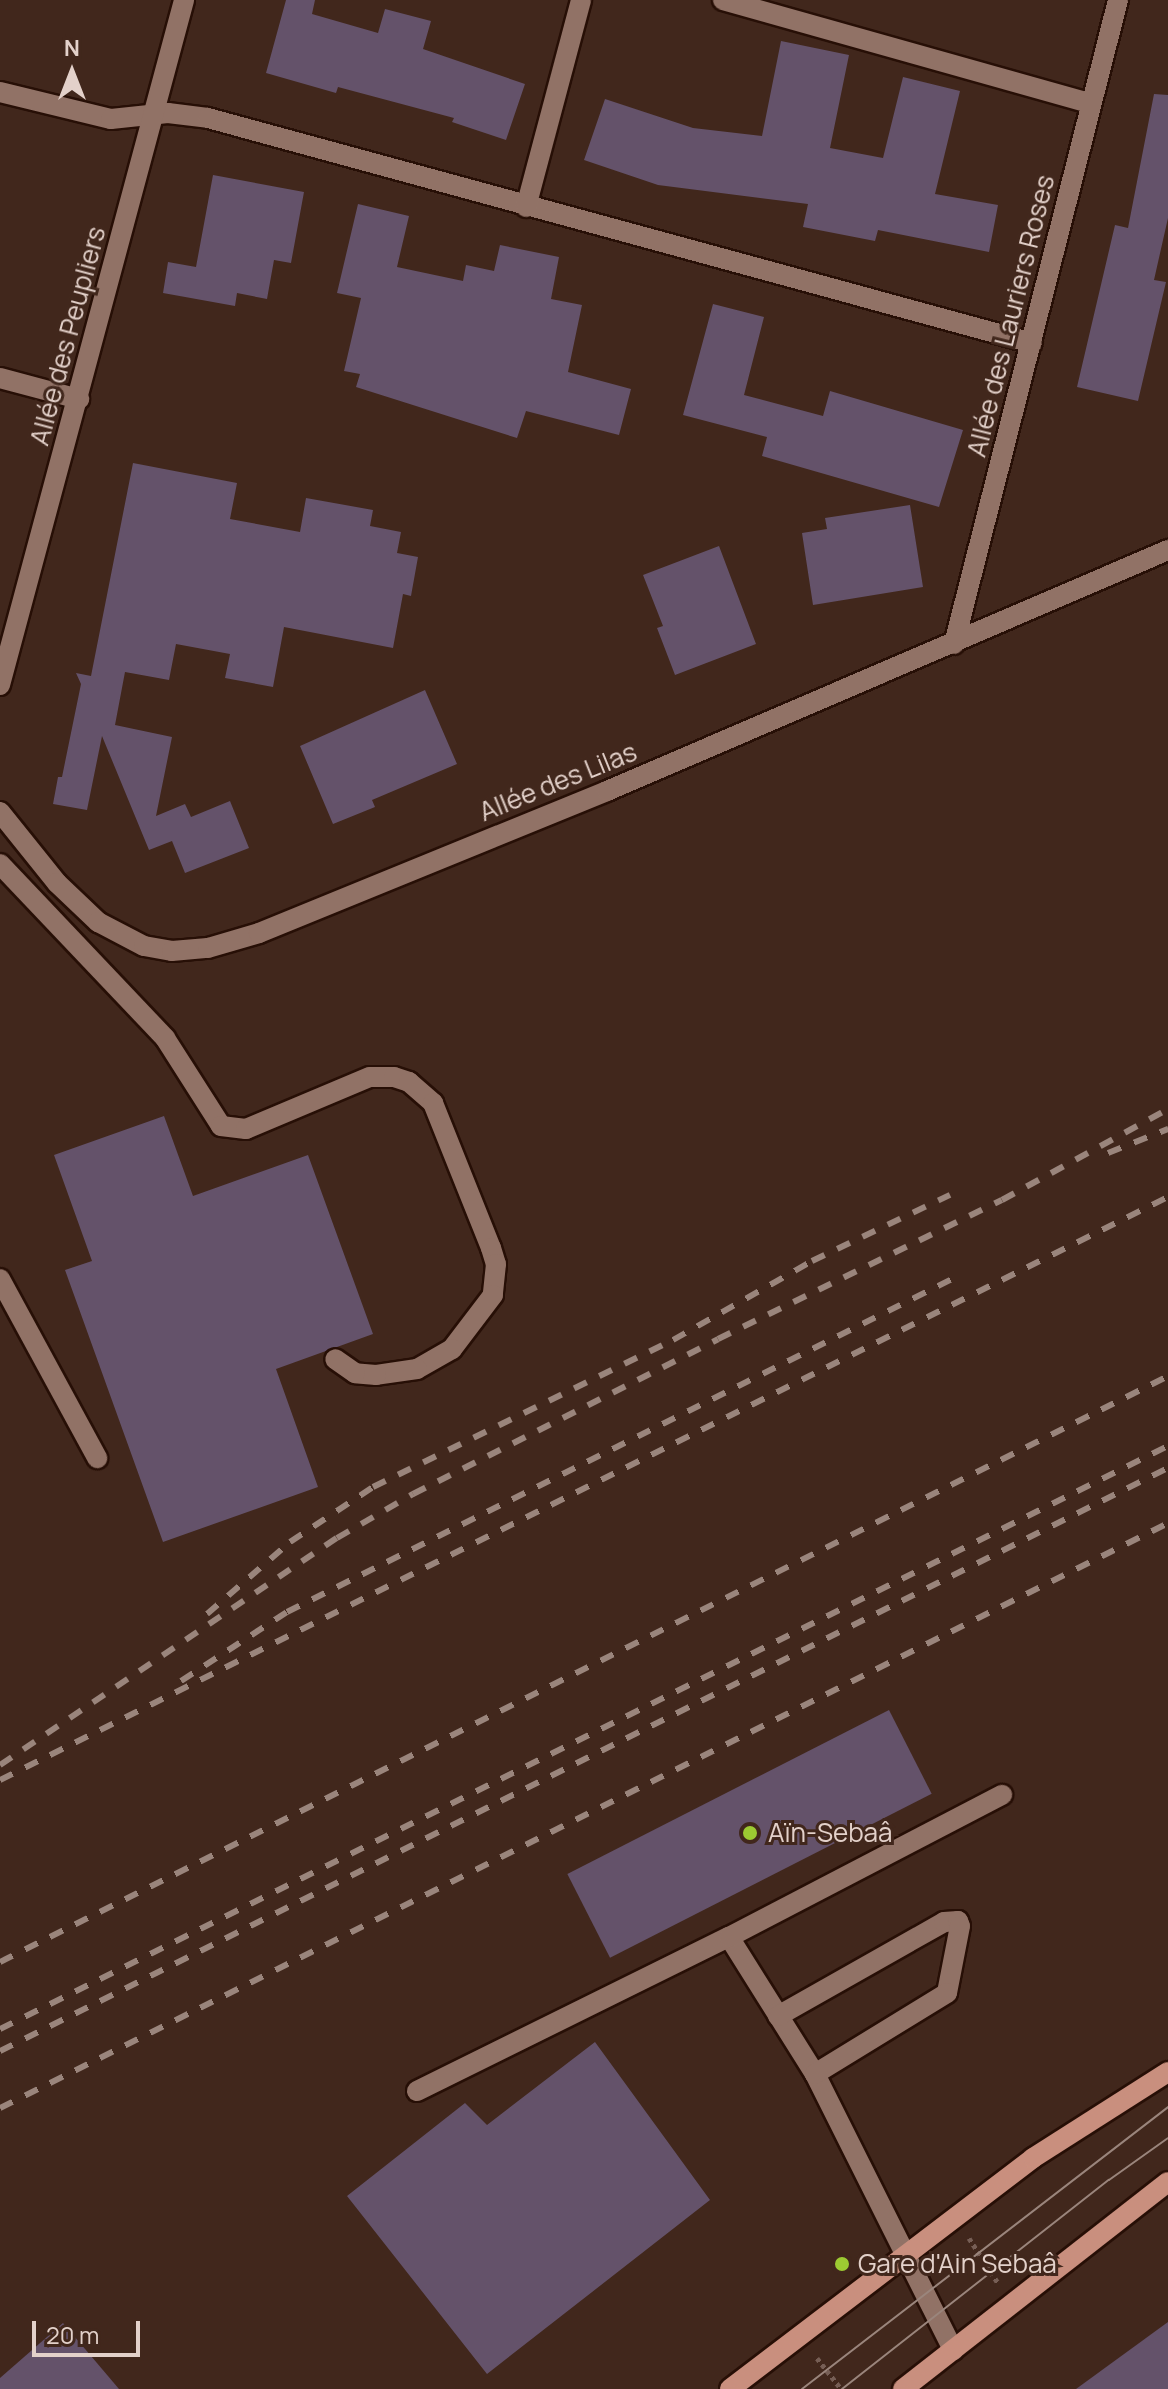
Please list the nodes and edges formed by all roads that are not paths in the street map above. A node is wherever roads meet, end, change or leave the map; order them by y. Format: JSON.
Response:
{"nodes":[{"id":1,"x":184,"y":0,"type":"edge"},
{"id":2,"x":581,"y":0,"type":"edge"},
{"id":3,"x":723,"y":0,"type":"edge"},
{"id":4,"x":1118,"y":0,"type":"edge"},
{"id":5,"x":0,"y":92,"type":"edge"},
{"id":6,"x":1090,"y":103,"type":"junction"},
{"id":7,"x":154,"y":114,"type":"junction"},
{"id":8,"x":526,"y":207,"type":"junction"},
{"id":9,"x":1032,"y":343,"type":"junction"},
{"id":10,"x":0,"y":378,"type":"edge"},
{"id":11,"x":79,"y":399,"type":"junction"},
{"id":12,"x":1168,"y":550,"type":"edge"},
{"id":13,"x":954,"y":644,"type":"junction"},
{"id":14,"x":0,"y":685,"type":"edge"},
{"id":15,"x":0,"y":812,"type":"edge"},
{"id":16,"x":0,"y":864,"type":"edge"},
{"id":17,"x":0,"y":1279,"type":"edge"},
{"id":18,"x":335,"y":1359,"type":"dead end"},
{"id":19,"x":97,"y":1458,"type":"dead end"},
{"id":20,"x":1002,"y":1795,"type":"dead end"},
{"id":21,"x":729,"y":1937,"type":"junction"},
{"id":22,"x":778,"y":2016,"type":"junction"},
{"id":23,"x":1168,"y":2072,"type":"edge"},
{"id":24,"x":815,"y":2074,"type":"junction"},
{"id":25,"x":417,"y":2091,"type":"dead end"},
{"id":26,"x":1168,"y":2182,"type":"edge"},
{"id":27,"x":906,"y":2255,"type":"junction"},
{"id":28,"x":953,"y":2350,"type":"junction"},
{"id":29,"x":730,"y":2389,"type":"edge"},
{"id":30,"x":903,"y":2389,"type":"edge"}],
"edges":[{"from":1,"to":7,"type":"street","name":"Allée des Peupliers"},
{"from":2,"to":8,"type":"street"},
{"from":3,"to":6,"type":"street"},
{"from":4,"to":6,"type":"street","name":"Allée des Lauriers Roses"},
{"from":5,"to":7,"type":"street"},
{"from":6,"to":9,"type":"street","name":"Allée des Lauriers Roses"},
{"from":7,"to":8,"type":"street"},
{"from":7,"to":11,"type":"street","name":"Allée des Peupliers"},
{"from":8,"to":9,"type":"street"},
{"from":9,"to":13,"type":"street","name":"Allée des Lauriers Roses"},
{"from":10,"to":11,"type":"street"},
{"from":11,"to":14,"type":"street","name":"Allée des Peupliers"},
{"from":12,"to":13,"type":"street","name":"Allée des Lilas"},
{"from":13,"to":15,"type":"street","name":"Allée des Lilas"},
{"from":16,"to":18,"type":"street"},
{"from":17,"to":19,"type":"street"},
{"from":20,"to":21,"type":"street"},
{"from":21,"to":22,"type":"street"},
{"from":21,"to":25,"type":"street"},
{"from":22,"to":24,"type":"street"},
{"from":22,"to":24,"type":"street"},
{"from":23,"to":27,"type":"main road"},
{"from":24,"to":27,"type":"street"},
{"from":26,"to":28,"type":"main road"},
{"from":27,"to":28,"type":"street"},
{"from":27,"to":29,"type":"main road"},
{"from":28,"to":30,"type":"main road"}]}
